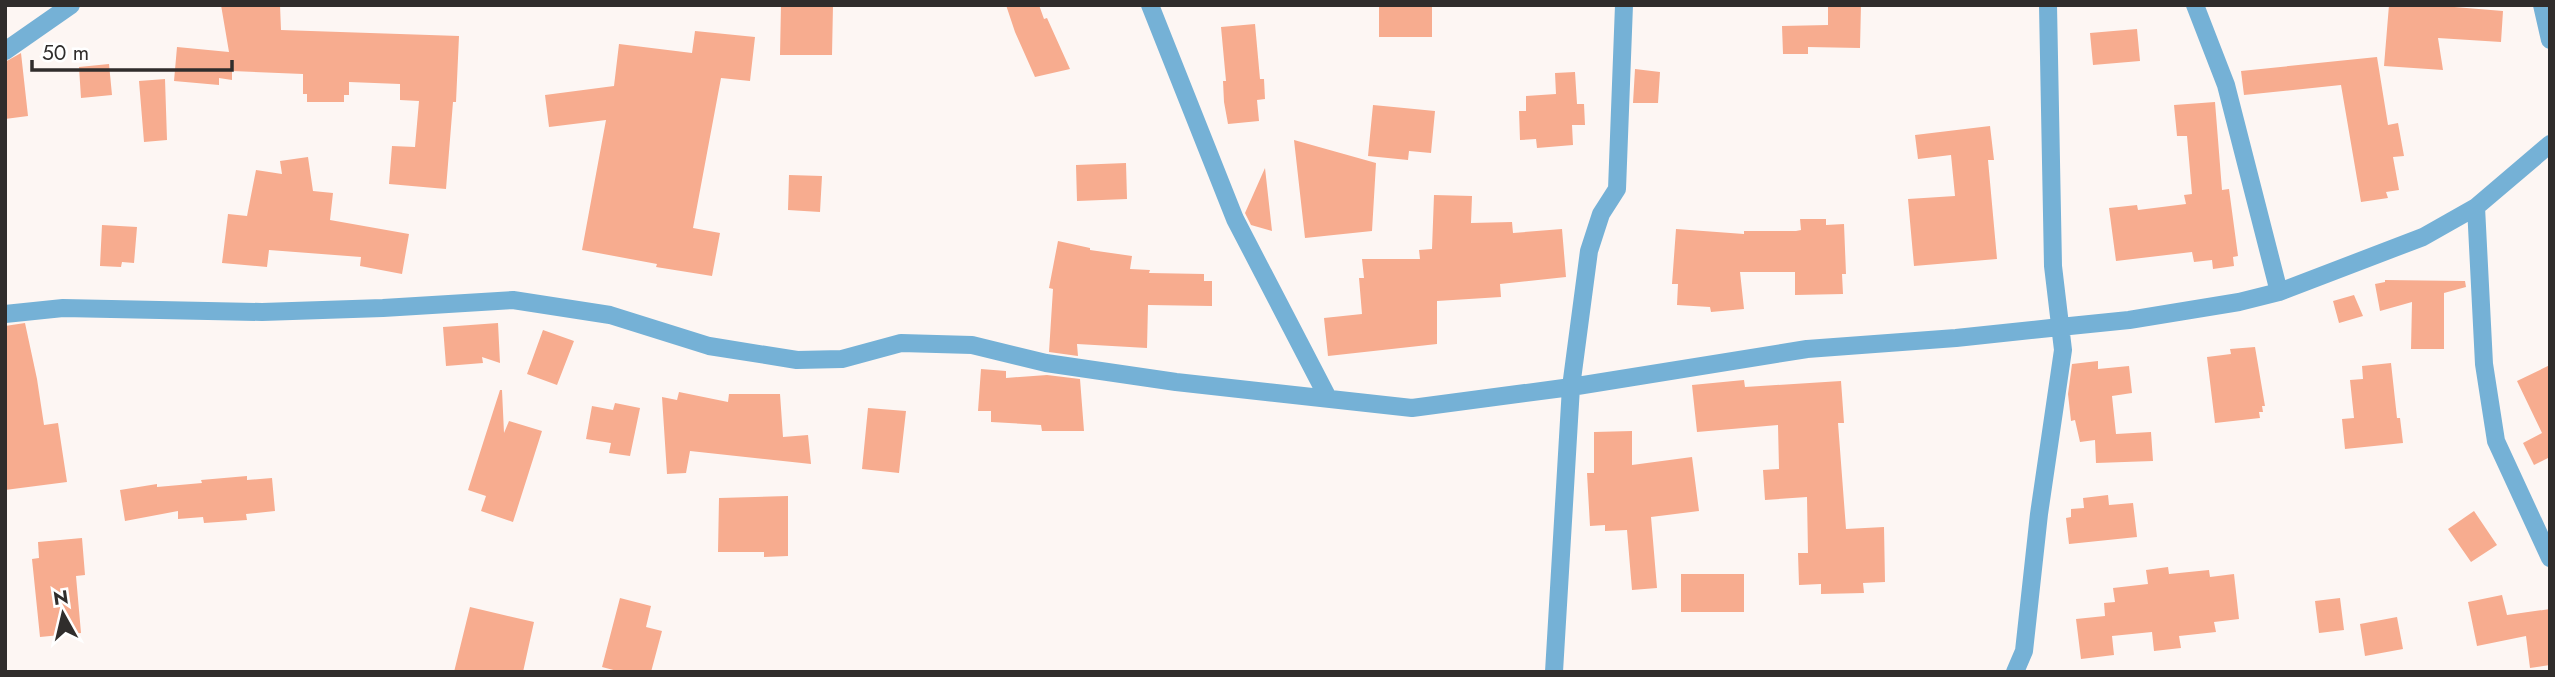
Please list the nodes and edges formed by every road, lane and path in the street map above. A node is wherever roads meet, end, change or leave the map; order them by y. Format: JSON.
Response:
{"nodes":[{"id":1,"x":71,"y":5,"type":"edge"},
{"id":2,"x":1150,"y":5,"type":"edge"},
{"id":3,"x":1624,"y":5,"type":"edge"},
{"id":4,"x":2048,"y":5,"type":"edge"},
{"id":5,"x":2195,"y":5,"type":"edge"},
{"id":6,"x":2542,"y":5,"type":"edge"},
{"id":7,"x":2550,"y":40,"type":"edge"},
{"id":8,"x":5,"y":51,"type":"edge"},
{"id":9,"x":2550,"y":144,"type":"edge"},
{"id":10,"x":2476,"y":207,"type":"junction"},
{"id":11,"x":2279,"y":292,"type":"junction"},
{"id":12,"x":5,"y":314,"type":"edge"},
{"id":13,"x":2060,"y":327,"type":"junction"},
{"id":14,"x":1571,"y":387,"type":"junction"},
{"id":15,"x":1328,"y":398,"type":"junction"},
{"id":16,"x":2550,"y":558,"type":"edge"},
{"id":17,"x":1554,"y":672,"type":"edge"},
{"id":18,"x":2015,"y":672,"type":"edge"}],
"edges":[{"from":1,"to":8,"type":"street"},
{"from":2,"to":15,"type":"street"},
{"from":3,"to":14,"type":"street"},
{"from":4,"to":13,"type":"street"},
{"from":5,"to":11,"type":"street"},
{"from":6,"to":7,"type":"street"},
{"from":9,"to":10,"type":"street"},
{"from":10,"to":11,"type":"street"},
{"from":10,"to":16,"type":"street"},
{"from":11,"to":13,"type":"street"},
{"from":12,"to":15,"type":"street"},
{"from":13,"to":14,"type":"street"},
{"from":13,"to":18,"type":"street"},
{"from":14,"to":15,"type":"street"},
{"from":14,"to":17,"type":"street"}]}
